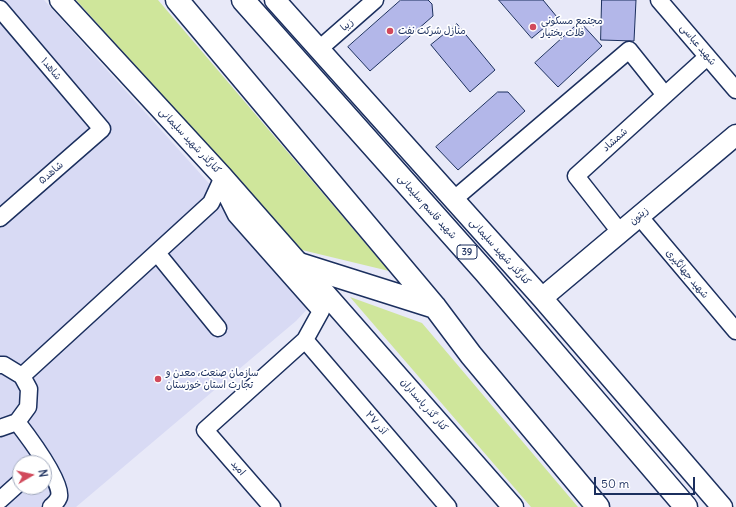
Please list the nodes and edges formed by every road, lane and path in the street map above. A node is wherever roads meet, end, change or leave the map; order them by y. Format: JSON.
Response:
{"nodes":[{"id":1,"x":60,"y":0,"type":"edge"},
{"id":2,"x":177,"y":0,"type":"edge"},
{"id":3,"x":244,"y":0,"type":"edge"},
{"id":4,"x":275,"y":0,"type":"edge"},
{"id":5,"x":375,"y":0,"type":"edge"},
{"id":6,"x":660,"y":0,"type":"edge"},
{"id":7,"x":0,"y":9,"type":"edge"},
{"id":8,"x":318,"y":50,"type":"junction"},
{"id":9,"x":707,"y":57,"type":"junction"},
{"id":10,"x":736,"y":90,"type":"edge"},
{"id":11,"x":665,"y":95,"type":"junction"},
{"id":12,"x":102,"y":129,"type":"joint"},
{"id":13,"x":736,"y":135,"type":"edge"},
{"id":14,"x":223,"y":177,"type":"junction"},
{"id":15,"x":453,"y":200,"type":"junction"},
{"id":16,"x":3,"y":210,"type":"edge"},
{"id":17,"x":639,"y":216,"type":"junction"},
{"id":18,"x":620,"y":232,"type":"junction"},
{"id":19,"x":157,"y":253,"type":"junction"},
{"id":20,"x":299,"y":264,"type":"junction"},
{"id":21,"x":542,"y":298,"type":"junction"},
{"id":22,"x":334,"y":303,"type":"joint"},
{"id":23,"x":435,"y":307,"type":"junction"},
{"id":24,"x":218,"y":328,"type":"dead end"},
{"id":25,"x":736,"y":331,"type":"edge"},
{"id":26,"x":305,"y":340,"type":"junction"},
{"id":27,"x":0,"y":365,"type":"edge"},
{"id":28,"x":22,"y":376,"type":"junction"},
{"id":29,"x":18,"y":422,"type":"junction"},
{"id":30,"x":0,"y":428,"type":"edge"},
{"id":31,"x":38,"y":455,"type":"edge"},
{"id":32,"x":52,"y":479,"type":"edge"},
{"id":33,"x":12,"y":489,"type":"edge"},
{"id":34,"x":0,"y":500,"type":"edge"},
{"id":35,"x":51,"y":507,"type":"edge"},
{"id":36,"x":272,"y":507,"type":"edge"},
{"id":37,"x":448,"y":507,"type":"edge"},
{"id":38,"x":513,"y":507,"type":"edge"},
{"id":39,"x":598,"y":507,"type":"edge"},
{"id":40,"x":686,"y":507,"type":"edge"},
{"id":41,"x":722,"y":507,"type":"edge"}],
"edges":[{"from":1,"to":14,"type":"main road","name":"کنارگذر شهید سلیمانی"},
{"from":2,"to":23,"type":"highway"},
{"from":3,"to":40,"type":"highway","name":"شهید قاسم سلیمانی","number":"39"},
{"from":4,"to":8,"type":"main road","name":"کنارگذر شهید سلیمانی"},
{"from":5,"to":8,"type":"street","name":"زیبا"},
{"from":6,"to":9,"type":"street","name":"شهید عباسی"},
{"from":7,"to":12,"type":"street","name":"شاهد۱"},
{"from":8,"to":15,"type":"main road","name":"کنارگذر شهید سلیمانی"},
{"from":9,"to":10,"type":"street","name":"شهید عباسی"},
{"from":9,"to":11,"type":"street","name":"شمشاد"},
{"from":11,"to":15,"type":"street"},
{"from":11,"to":18,"type":"street","name":"شمشاد"},
{"from":12,"to":16,"type":"street","name":"شاهد۵"},
{"from":13,"to":17,"type":"main road","name":"زیتون"},
{"from":14,"to":19,"type":"street"},
{"from":14,"to":20,"type":"main road","name":"کنارگذر شهید سلیمانی"},
{"from":14,"to":26,"type":"street"},
{"from":15,"to":21,"type":"main road","name":"کنارگذر شهید سلیمانی"},
{"from":17,"to":18,"type":"main road","name":"زیتون"},
{"from":17,"to":25,"type":"street","name":"شهید جهانگیری"},
{"from":18,"to":21,"type":"main road","name":"زیتون"},
{"from":19,"to":24,"type":"street"},
{"from":19,"to":28,"type":"street"},
{"from":20,"to":22,"type":"main road","name":"کنارگذر شهید سلیمانی"},
{"from":20,"to":23,"type":"highway"},
{"from":21,"to":41,"type":"main road","name":"کنارگذر شهید سلیمانی"},
{"from":22,"to":38,"type":"main road","name":"کنار گذر پاسداران"},
{"from":23,"to":39,"type":"highway"},
{"from":26,"to":36,"type":"street","name":"امید"},
{"from":26,"to":37,"type":"street","name":"آذر ۲۷"},
{"from":27,"to":28,"type":"street"},
{"from":28,"to":29,"type":"street"},
{"from":29,"to":30,"type":"street"},
{"from":29,"to":31,"type":"street"},
{"from":32,"to":35,"type":"street"},
{"from":33,"to":34,"type":"street"}]}
